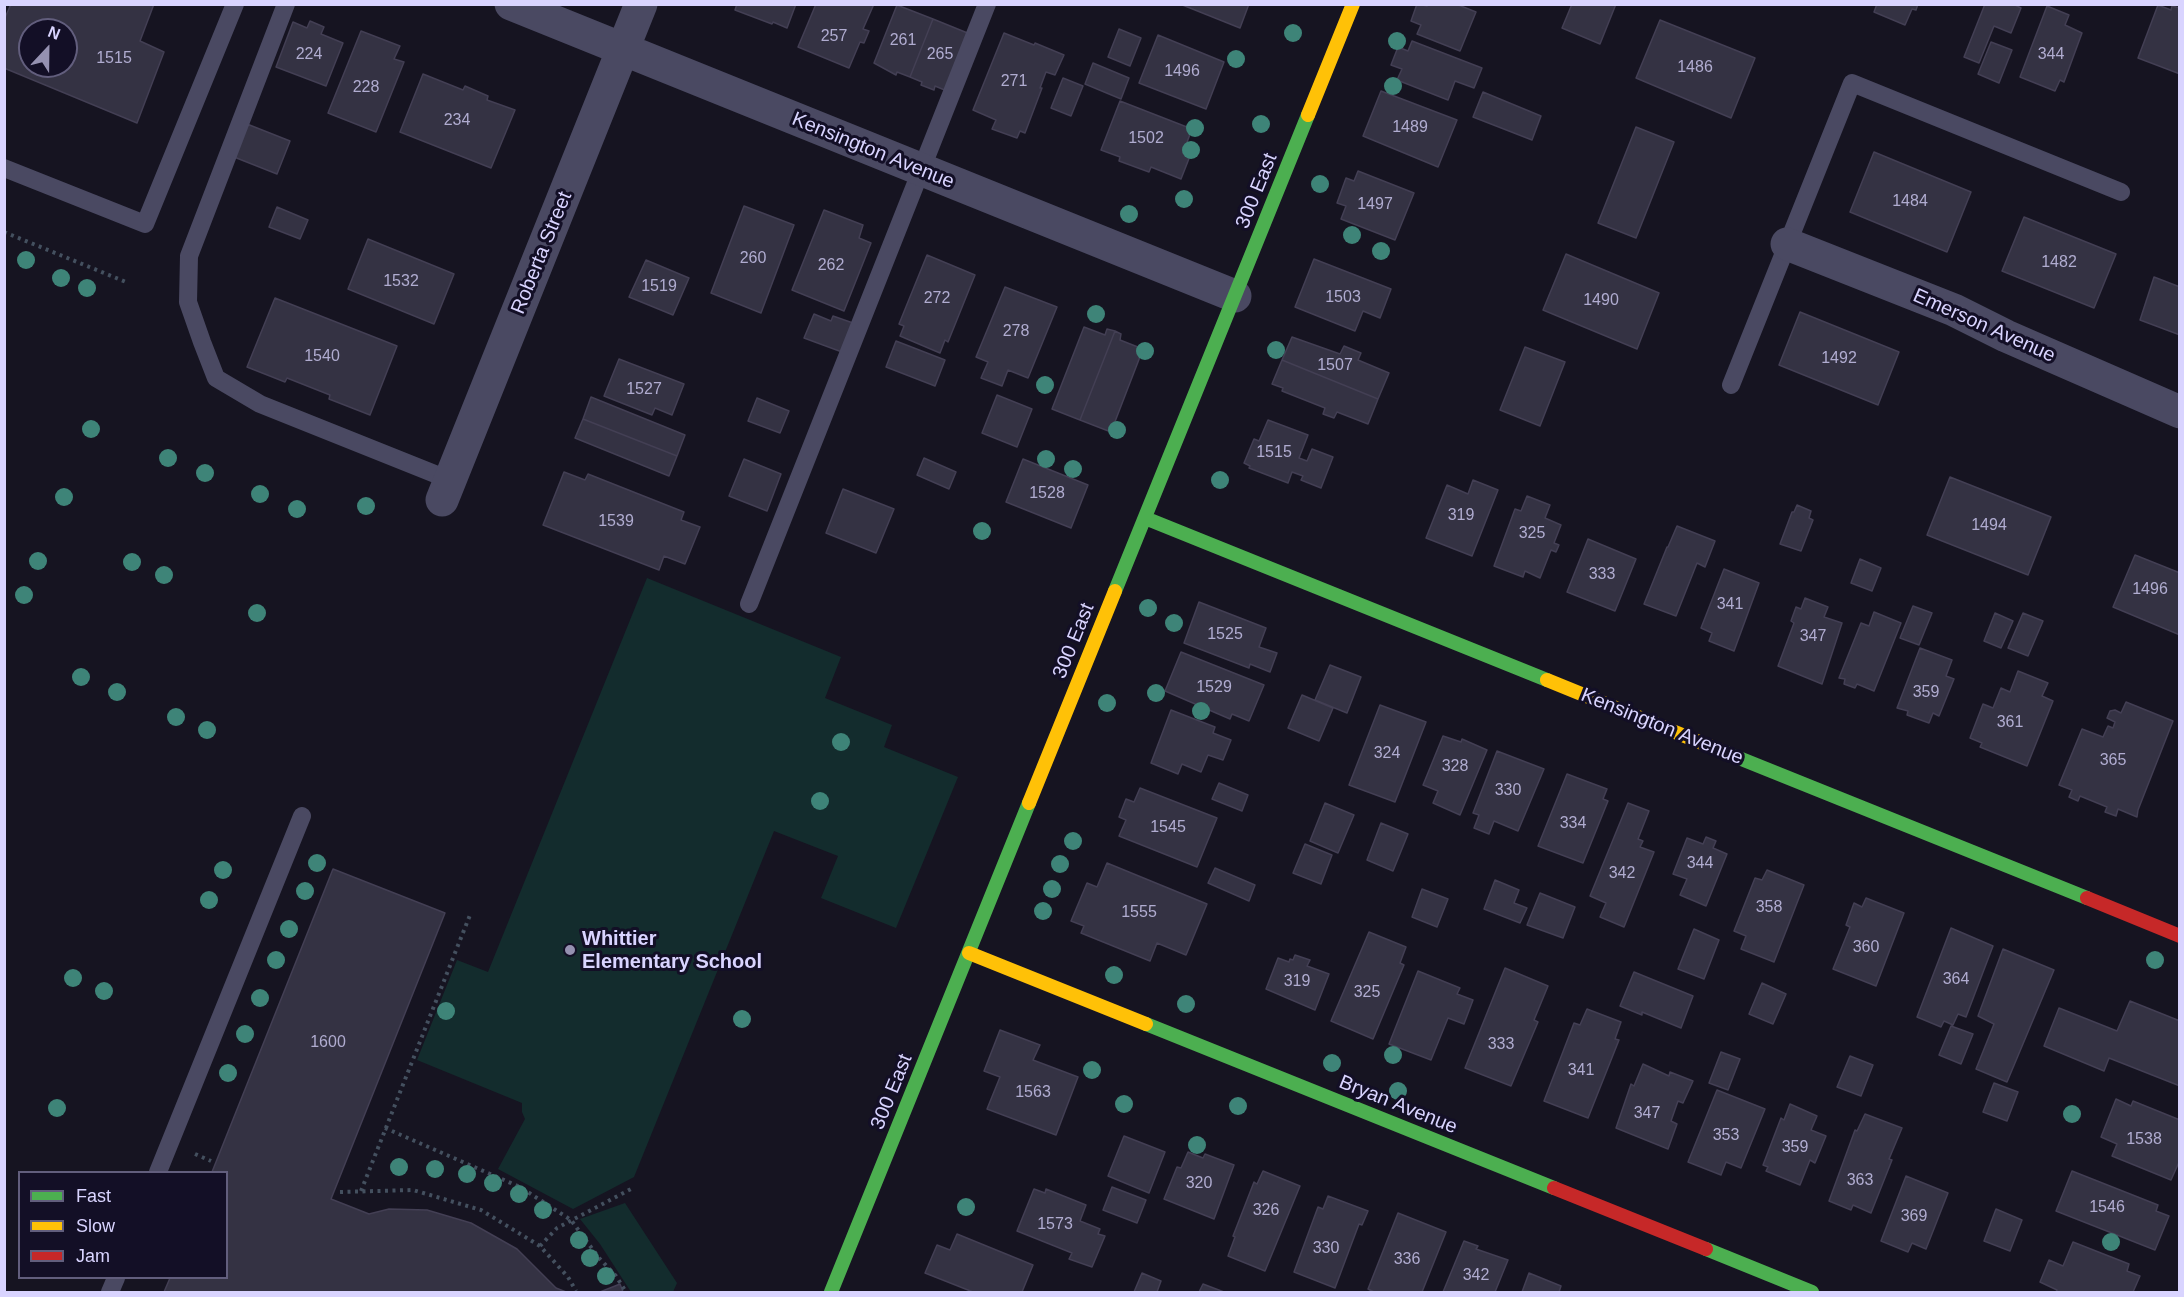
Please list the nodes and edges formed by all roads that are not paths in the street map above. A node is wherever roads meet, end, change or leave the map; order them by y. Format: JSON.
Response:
{"nodes":[{"id":1,"x":235,"y":4,"type":"edge"},
{"id":2,"x":286,"y":4,"type":"edge"},
{"id":3,"x":512,"y":4,"type":"edge"},
{"id":4,"x":641,"y":4,"type":"edge"},
{"id":5,"x":987,"y":4,"type":"edge"},
{"id":6,"x":1353,"y":4,"type":"edge"},
{"id":7,"x":624,"y":50,"type":"junction"},
{"id":8,"x":4,"y":168,"type":"edge"},
{"id":9,"x":921,"y":170,"type":"junction"},
{"id":10,"x":2121,"y":192,"type":"dead end"},
{"id":11,"x":1787,"y":244,"type":"junction"},
{"id":12,"x":1235,"y":296,"type":"junction"},
{"id":13,"x":1731,"y":385,"type":"dead end"},
{"id":14,"x":2180,"y":412,"type":"edge"},
{"id":15,"x":446,"y":490,"type":"joint"},
{"id":16,"x":1145,"y":518,"type":"junction"},
{"id":17,"x":749,"y":604,"type":"dead end"},
{"id":18,"x":302,"y":816,"type":"dead end"},
{"id":19,"x":2180,"y":936,"type":"edge"},
{"id":20,"x":969,"y":953,"type":"junction"},
{"id":21,"x":159,"y":1171,"type":"edge"},
{"id":22,"x":116,"y":1279,"type":"edge"},
{"id":23,"x":110,"y":1293,"type":"edge"},
{"id":24,"x":831,"y":1293,"type":"edge"},
{"id":25,"x":1812,"y":1293,"type":"edge"}],
"edges":[{"from":1,"to":8,"type":"lane"},
{"from":2,"to":15,"type":"lane"},
{"from":3,"to":7,"type":"street","name":"Kensington Avenue"},
{"from":4,"to":7,"type":"street","name":"Roberta Street"},
{"from":5,"to":9,"type":"lane"},
{"from":6,"to":12,"type":"street","name":"300 East"},
{"from":7,"to":9,"type":"street","name":"Kensington Avenue"},
{"from":7,"to":15,"type":"street","name":"Roberta Street"},
{"from":9,"to":12,"type":"street","name":"Kensington Avenue"},
{"from":9,"to":17,"type":"lane"},
{"from":10,"to":11,"type":"lane"},
{"from":11,"to":13,"type":"lane"},
{"from":11,"to":14,"type":"street","name":"Emerson Avenue"},
{"from":12,"to":16,"type":"street","name":"300 East"},
{"from":16,"to":19,"type":"street","name":"Kensington Avenue"},
{"from":16,"to":20,"type":"street","name":"300 East"},
{"from":18,"to":21,"type":"lane"},
{"from":20,"to":24,"type":"street","name":"300 East"},
{"from":20,"to":25,"type":"street","name":"Bryan Avenue"},
{"from":22,"to":23,"type":"lane"}]}
